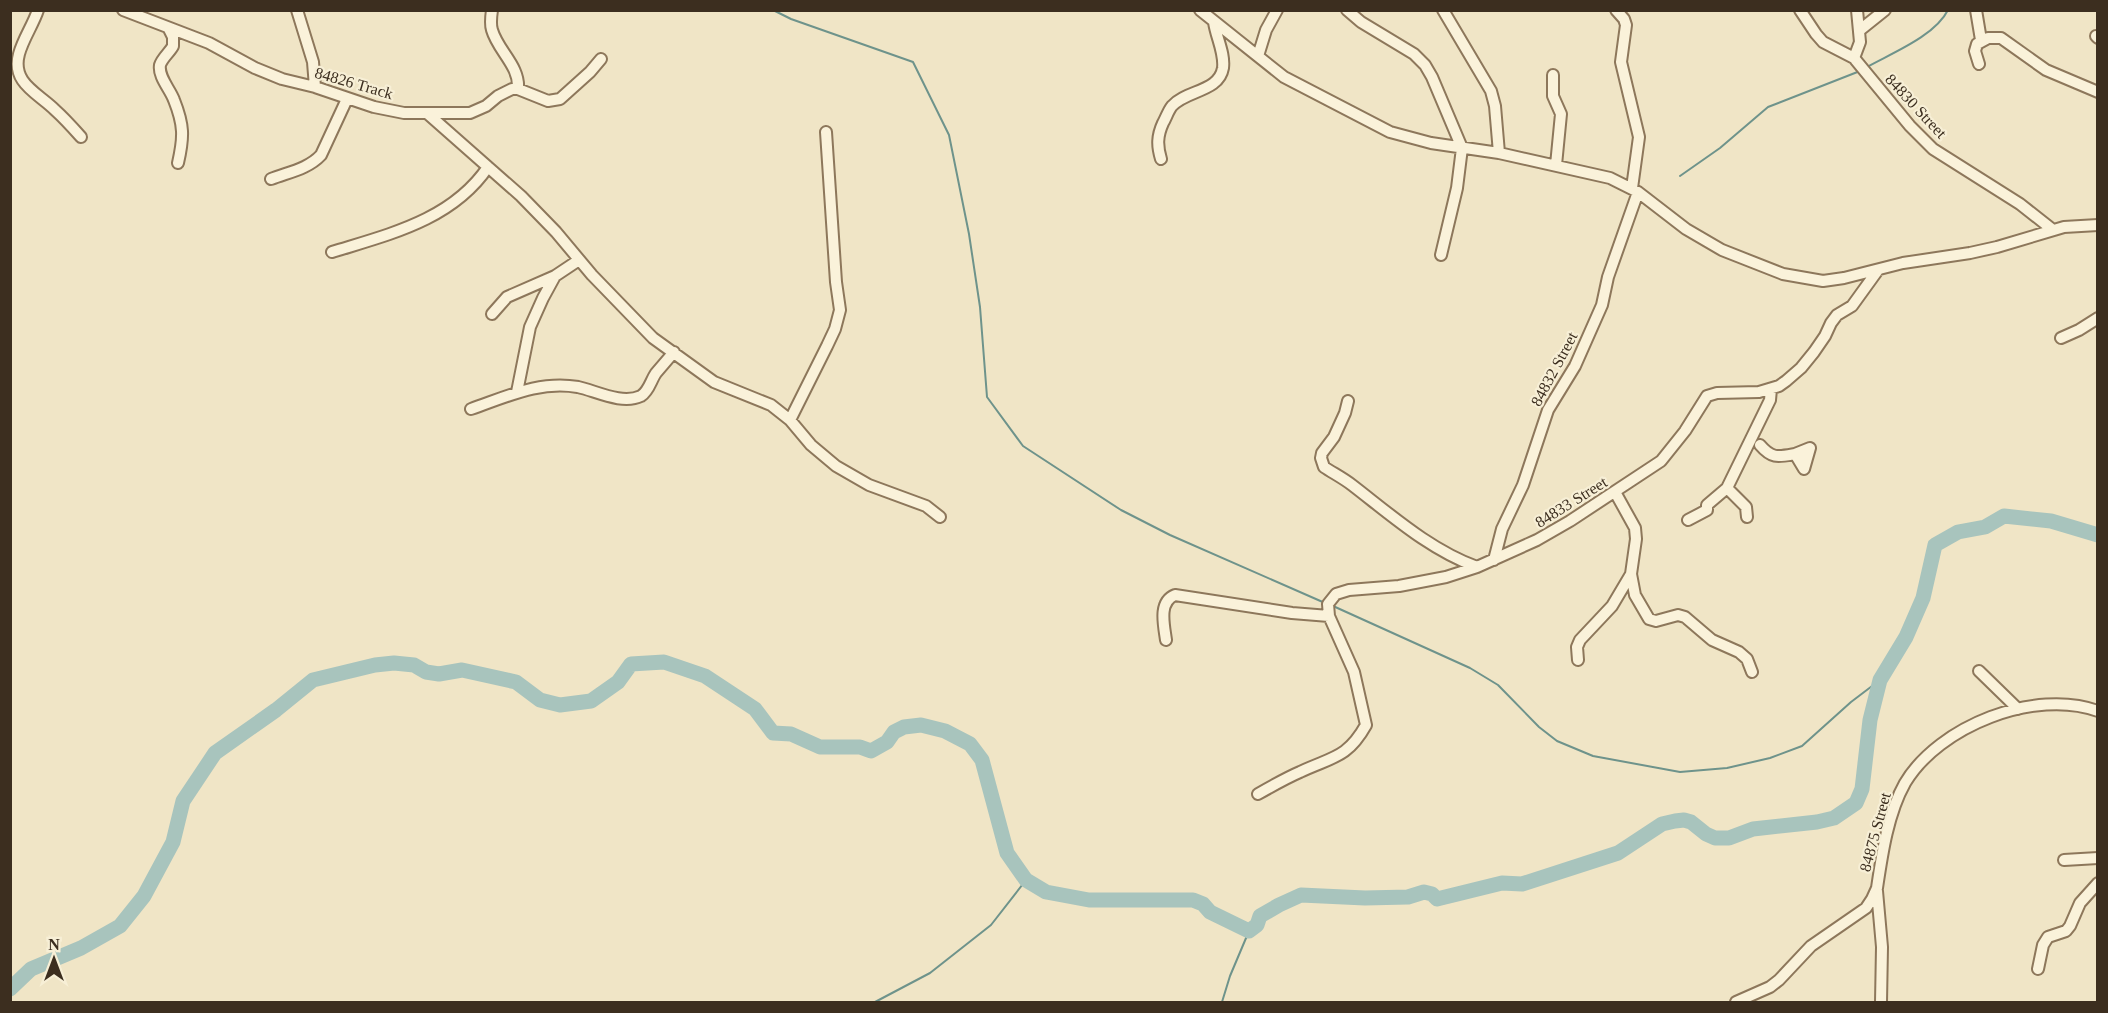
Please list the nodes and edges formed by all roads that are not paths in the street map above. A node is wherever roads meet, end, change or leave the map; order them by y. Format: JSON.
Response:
{"nodes":[{"id":1,"x":38,"y":10,"type":"edge"},
{"id":2,"x":123,"y":10,"type":"edge"},
{"id":3,"x":297,"y":10,"type":"edge"},
{"id":4,"x":492,"y":10,"type":"edge"},
{"id":5,"x":1200,"y":10,"type":"edge"},
{"id":6,"x":1277,"y":10,"type":"edge"},
{"id":7,"x":1347,"y":10,"type":"edge"},
{"id":8,"x":1443,"y":10,"type":"edge"},
{"id":9,"x":1616,"y":10,"type":"edge"},
{"id":10,"x":1800,"y":10,"type":"edge"},
{"id":11,"x":1857,"y":10,"type":"edge"},
{"id":12,"x":1885,"y":10,"type":"edge"},
{"id":13,"x":1976,"y":10,"type":"edge"},
{"id":14,"x":1214,"y":22,"type":"junction"},
{"id":15,"x":169,"y":29,"type":"junction"},
{"id":16,"x":1860,"y":30,"type":"junction"},
{"id":17,"x":1981,"y":40,"type":"junction"},
{"id":18,"x":1258,"y":56,"type":"junction"},
{"id":19,"x":1854,"y":58,"type":"junction"},
{"id":20,"x":601,"y":59,"type":"dead end"},
{"id":21,"x":14,"y":61,"type":"edge"},
{"id":22,"x":1979,"y":64,"type":"dead end"},
{"id":23,"x":1553,"y":75,"type":"dead end"},
{"id":24,"x":315,"y":87,"type":"junction"},
{"id":25,"x":518,"y":89,"type":"junction"},
{"id":26,"x":2097,"y":92,"type":"edge"},
{"id":27,"x":347,"y":99,"type":"junction"},
{"id":28,"x":428,"y":114,"type":"junction"},
{"id":29,"x":826,"y":132,"type":"dead end"},
{"id":30,"x":81,"y":137,"type":"dead end"},
{"id":31,"x":1462,"y":148,"type":"junction"},
{"id":32,"x":1499,"y":153,"type":"junction"},
{"id":33,"x":1161,"y":159,"type":"dead end"},
{"id":34,"x":178,"y":164,"type":"dead end"},
{"id":35,"x":1556,"y":165,"type":"junction"},
{"id":36,"x":488,"y":167,"type":"junction"},
{"id":37,"x":271,"y":179,"type":"dead end"},
{"id":38,"x":1635,"y":190,"type":"junction"},
{"id":39,"x":2097,"y":225,"type":"edge"},
{"id":40,"x":2053,"y":230,"type":"junction"},
{"id":41,"x":332,"y":252,"type":"dead end"},
{"id":42,"x":1441,"y":255,"type":"dead end"},
{"id":43,"x":579,"y":261,"type":"junction"},
{"id":44,"x":1878,"y":270,"type":"junction"},
{"id":45,"x":555,"y":276,"type":"junction"},
{"id":46,"x":492,"y":314,"type":"dead end"},
{"id":47,"x":2097,"y":318,"type":"edge"},
{"id":48,"x":2061,"y":338,"type":"dead end"},
{"id":49,"x":674,"y":352,"type":"junction"},
{"id":50,"x":1771,"y":389,"type":"junction"},
{"id":51,"x":517,"y":392,"type":"junction"},
{"id":52,"x":1348,"y":401,"type":"dead end"},
{"id":53,"x":471,"y":409,"type":"dead end"},
{"id":54,"x":790,"y":420,"type":"junction"},
{"id":55,"x":1756,"y":429,"type":"junction"},
{"id":56,"x":1760,"y":445,"type":"junction"},
{"id":57,"x":1795,"y":454,"type":"dead end"},
{"id":58,"x":1758,"y":458,"type":"dead end"},
{"id":59,"x":1727,"y":488,"type":"junction"},
{"id":60,"x":1616,"y":492,"type":"junction"},
{"id":61,"x":940,"y":517,"type":"dead end"},
{"id":62,"x":1747,"y":517,"type":"dead end"},
{"id":63,"x":1688,"y":520,"type":"dead end"},
{"id":64,"x":1494,"y":560,"type":"junction"},
{"id":65,"x":1477,"y":567,"type":"junction"},
{"id":66,"x":1631,"y":574,"type":"junction"},
{"id":67,"x":1329,"y":616,"type":"junction"},
{"id":68,"x":1166,"y":640,"type":"dead end"},
{"id":69,"x":1578,"y":660,"type":"dead end"},
{"id":70,"x":1979,"y":671,"type":"dead end"},
{"id":71,"x":1752,"y":672,"type":"dead end"},
{"id":72,"x":2018,"y":709,"type":"junction"},
{"id":73,"x":2097,"y":711,"type":"edge"},
{"id":74,"x":1258,"y":794,"type":"dead end"},
{"id":75,"x":2097,"y":858,"type":"edge"},
{"id":76,"x":2064,"y":860,"type":"dead end"},
{"id":77,"x":2097,"y":883,"type":"edge"},
{"id":78,"x":1877,"y":888,"type":"junction"},
{"id":79,"x":2038,"y":969,"type":"dead end"},
{"id":80,"x":1755,"y":998,"type":"edge"},
{"id":81,"x":1736,"y":1002,"type":"edge"},
{"id":82,"x":1881,"y":1002,"type":"edge"}],
"edges":[{"from":1,"to":21,"type":"street"},
{"from":2,"to":15,"type":"street","name":"84826 Track"},
{"from":3,"to":24,"type":"street"},
{"from":4,"to":25,"type":"street"},
{"from":5,"to":14,"type":"street"},
{"from":6,"to":18,"type":"street"},
{"from":7,"to":31,"type":"street"},
{"from":8,"to":32,"type":"street"},
{"from":9,"to":38,"type":"street","name":"84832 Street"},
{"from":10,"to":19,"type":"street","name":"84830 Street"},
{"from":11,"to":16,"type":"street"},
{"from":12,"to":16,"type":"street"},
{"from":13,"to":17,"type":"street"},
{"from":14,"to":18,"type":"street"},
{"from":14,"to":33,"type":"street"},
{"from":15,"to":24,"type":"street","name":"84826 Track"},
{"from":15,"to":34,"type":"street"},
{"from":16,"to":19,"type":"street"},
{"from":17,"to":22,"type":"street"},
{"from":17,"to":26,"type":"street"},
{"from":18,"to":31,"type":"street"},
{"from":19,"to":40,"type":"street","name":"84830 Street"},
{"from":20,"to":25,"type":"street"},
{"from":21,"to":30,"type":"street"},
{"from":23,"to":35,"type":"street"},
{"from":24,"to":27,"type":"street","name":"84826 Track"},
{"from":25,"to":28,"type":"street","name":"84826 Track"},
{"from":27,"to":28,"type":"street","name":"84826 Track"},
{"from":27,"to":37,"type":"street"},
{"from":28,"to":36,"type":"street"},
{"from":29,"to":54,"type":"street"},
{"from":31,"to":32,"type":"street"},
{"from":31,"to":42,"type":"street"},
{"from":32,"to":35,"type":"street"},
{"from":35,"to":38,"type":"street"},
{"from":36,"to":41,"type":"street"},
{"from":36,"to":43,"type":"street"},
{"from":38,"to":44,"type":"street"},
{"from":38,"to":64,"type":"street","name":"84832 Street"},
{"from":39,"to":40,"type":"street"},
{"from":40,"to":44,"type":"street"},
{"from":43,"to":45,"type":"street"},
{"from":43,"to":49,"type":"street"},
{"from":44,"to":50,"type":"street","name":"84833 Street"},
{"from":45,"to":46,"type":"street"},
{"from":45,"to":51,"type":"street"},
{"from":47,"to":48,"type":"street"},
{"from":49,"to":51,"type":"street"},
{"from":49,"to":54,"type":"street"},
{"from":50,"to":55,"type":"street"},
{"from":50,"to":60,"type":"street","name":"84833 Street"},
{"from":51,"to":53,"type":"street"},
{"from":52,"to":65,"type":"street"},
{"from":54,"to":61,"type":"street"},
{"from":55,"to":56,"type":"street"},
{"from":55,"to":59,"type":"street"},
{"from":56,"to":57,"type":"street"},
{"from":56,"to":58,"type":"street"},
{"from":59,"to":62,"type":"street"},
{"from":59,"to":63,"type":"street"},
{"from":60,"to":64,"type":"street","name":"84833 Street"},
{"from":60,"to":66,"type":"street"},
{"from":64,"to":65,"type":"street","name":"84833 Street"},
{"from":65,"to":67,"type":"street","name":"84833 Street"},
{"from":66,"to":69,"type":"street"},
{"from":66,"to":71,"type":"street"},
{"from":67,"to":68,"type":"street"},
{"from":67,"to":74,"type":"street"},
{"from":70,"to":72,"type":"street"},
{"from":72,"to":73,"type":"street","name":"84875 Street"},
{"from":72,"to":78,"type":"street","name":"84875 Street"},
{"from":75,"to":76,"type":"street"},
{"from":77,"to":79,"type":"street"},
{"from":78,"to":80,"type":"street","name":"84875 Street"},
{"from":78,"to":82,"type":"street"},
{"from":80,"to":81,"type":"street","name":"84875 Street"}]}
